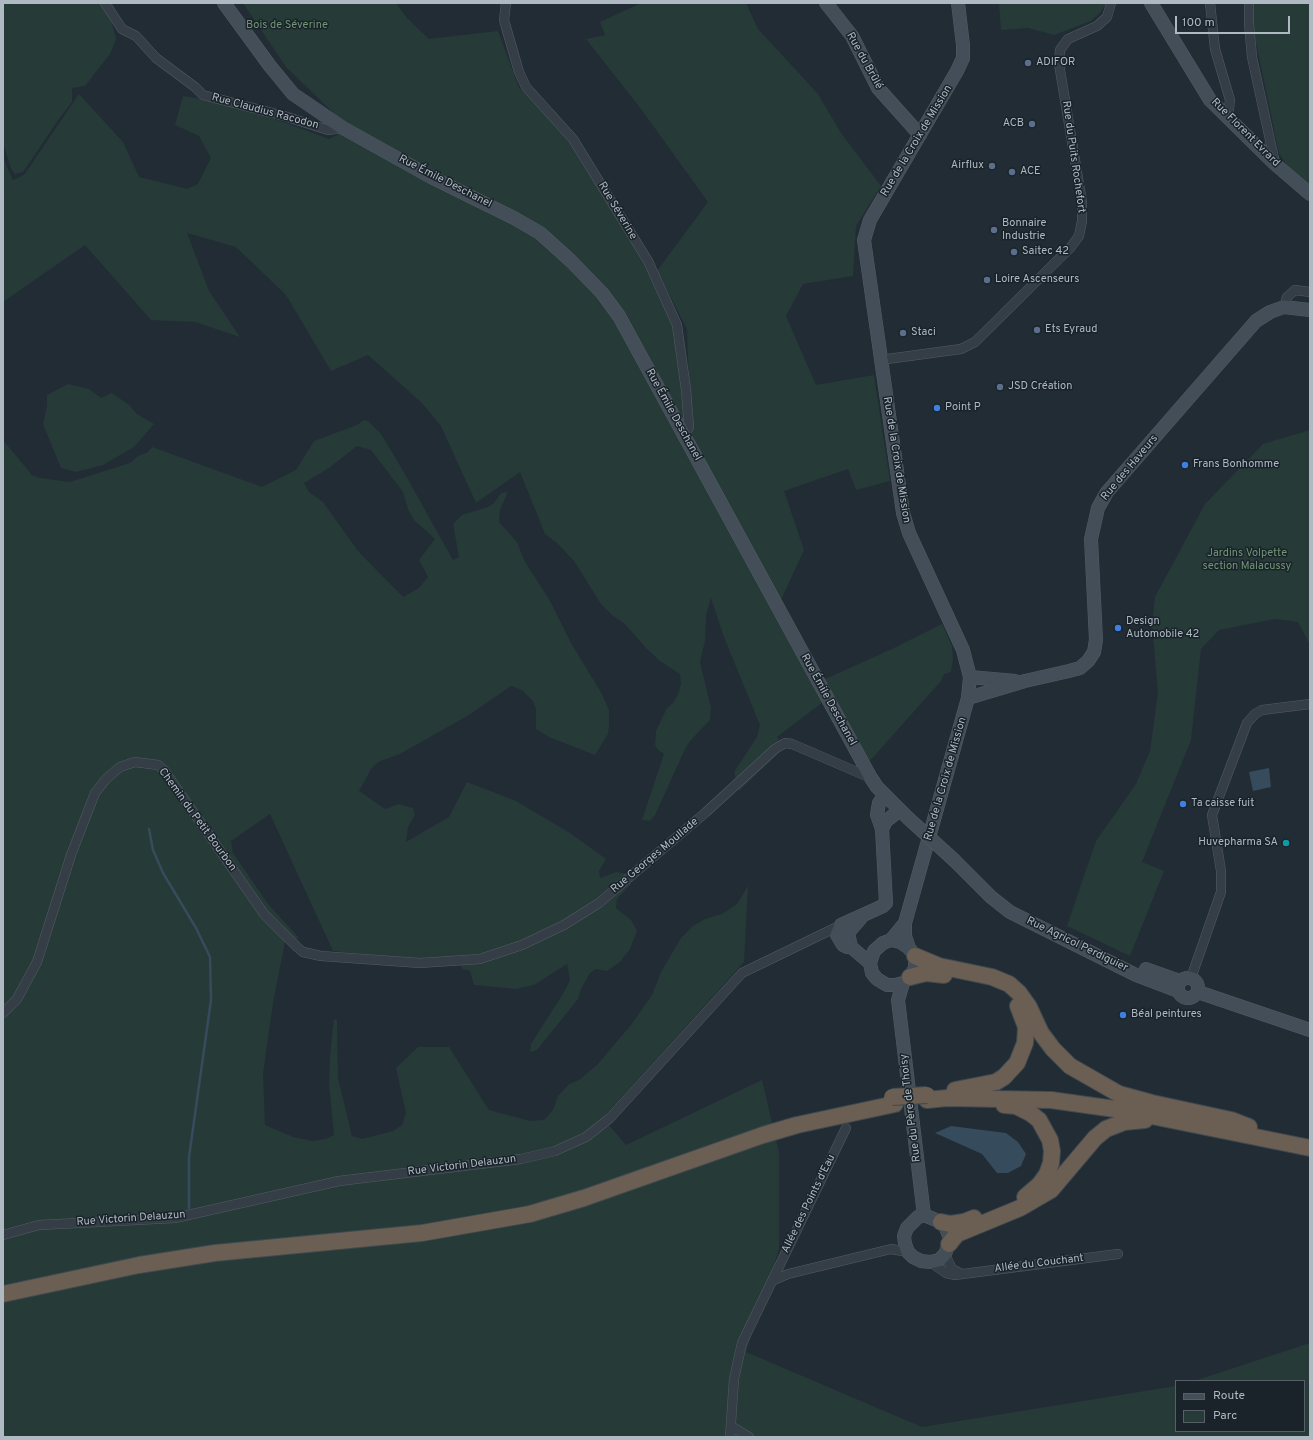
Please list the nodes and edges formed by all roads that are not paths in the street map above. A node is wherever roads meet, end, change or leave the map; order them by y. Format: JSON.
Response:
{"nodes":[{"id":1,"x":105,"y":3,"type":"edge"},
{"id":2,"x":224,"y":3,"type":"edge"},
{"id":3,"x":235,"y":3,"type":"edge"},
{"id":4,"x":506,"y":3,"type":"edge"},
{"id":5,"x":826,"y":3,"type":"edge"},
{"id":6,"x":958,"y":3,"type":"edge"},
{"id":7,"x":1111,"y":3,"type":"edge"},
{"id":8,"x":1151,"y":3,"type":"edge"},
{"id":9,"x":1210,"y":3,"type":"edge"},
{"id":10,"x":1249,"y":3,"type":"edge"},
{"id":11,"x":1228,"y":118,"type":"junction"},
{"id":12,"x":329,"y":119,"type":"junction"},
{"id":13,"x":343,"y":128,"type":"junction"},
{"id":14,"x":920,"y":135,"type":"junction"},
{"id":15,"x":1275,"y":164,"type":"junction"},
{"id":16,"x":1310,"y":194,"type":"edge"},
{"id":17,"x":1310,"y":292,"type":"edge"},
{"id":18,"x":1284,"y":307,"type":"junction"},
{"id":19,"x":1310,"y":310,"type":"edge"},
{"id":20,"x":880,"y":360,"type":"junction"},
{"id":21,"x":684,"y":436,"type":"junction"},
{"id":22,"x":970,"y":677,"type":"junction"},
{"id":23,"x":1025,"y":681,"type":"junction"},
{"id":24,"x":968,"y":698,"type":"junction"},
{"id":25,"x":1310,"y":704,"type":"edge"},
{"id":26,"x":871,"y":778,"type":"junction"},
{"id":27,"x":885,"y":795,"type":"junction"},
{"id":28,"x":904,"y":814,"type":"junction"},
{"id":29,"x":882,"y":829,"type":"junction"},
{"id":30,"x":954,"y":860,"type":"joint"},
{"id":31,"x":865,"y":914,"type":"junction"},
{"id":32,"x":905,"y":923,"type":"junction"},
{"id":33,"x":841,"y":925,"type":"junction"},
{"id":34,"x":891,"y":940,"type":"junction"},
{"id":35,"x":855,"y":949,"type":"junction"},
{"id":36,"x":912,"y":952,"type":"junction"},
{"id":37,"x":872,"y":957,"type":"junction"},
{"id":38,"x":420,"y":963,"type":"joint"},
{"id":39,"x":907,"y":980,"type":"junction"},
{"id":40,"x":1183,"y":983,"type":"junction"},
{"id":41,"x":887,"y":985,"type":"junction"},
{"id":42,"x":1198,"y":992,"type":"junction"},
{"id":43,"x":898,"y":1000,"type":"junction"},
{"id":44,"x":3,"y":1012,"type":"edge"},
{"id":45,"x":1310,"y":1030,"type":"edge"},
{"id":46,"x":927,"y":1098,"type":"junction"},
{"id":47,"x":947,"y":1098,"type":"junction"},
{"id":48,"x":893,"y":1100,"type":"junction"},
{"id":49,"x":1249,"y":1127,"type":"junction"},
{"id":50,"x":846,"y":1128,"type":"dead end"},
{"id":51,"x":1231,"y":1132,"type":"junction"},
{"id":52,"x":1310,"y":1140,"type":"edge"},
{"id":53,"x":1310,"y":1148,"type":"edge"},
{"id":54,"x":924,"y":1215,"type":"junction"},
{"id":55,"x":941,"y":1222,"type":"junction"},
{"id":56,"x":3,"y":1235,"type":"edge"},
{"id":57,"x":904,"y":1236,"type":"junction"},
{"id":58,"x":947,"y":1249,"type":"junction"},
{"id":59,"x":891,"y":1250,"type":"junction"},
{"id":60,"x":908,"y":1252,"type":"junction"},
{"id":61,"x":1118,"y":1254,"type":"dead end"},
{"id":62,"x":930,"y":1262,"type":"junction"},
{"id":63,"x":960,"y":1273,"type":"junction"},
{"id":64,"x":772,"y":1281,"type":"junction"},
{"id":65,"x":3,"y":1288,"type":"edge"},
{"id":66,"x":3,"y":1294,"type":"edge"},
{"id":67,"x":731,"y":1426,"type":"junction"},
{"id":68,"x":730,"y":1437,"type":"edge"},
{"id":69,"x":749,"y":1437,"type":"edge"}],
"edges":[{"from":1,"to":13,"type":"street","name":"Rue Claudius Racodon"},
{"from":2,"to":12,"type":"main road","name":"Rue Émile Deschanel"},
{"from":3,"to":12,"type":"main road","name":"Rue Émile Deschanel"},
{"from":4,"to":21,"type":"street","name":"Rue Séverine"},
{"from":5,"to":14,"type":"main road","name":"Rue du Brûlé"},
{"from":6,"to":14,"type":"main road","name":"Rue de la Croix de Mission"},
{"from":7,"to":20,"type":"street","name":"Rue du Puits Rochefort"},
{"from":8,"to":11,"type":"main road","name":"Rue Florent Evrard"},
{"from":9,"to":11,"type":"street"},
{"from":10,"to":15,"type":"street"},
{"from":11,"to":15,"type":"main road","name":"Rue Florent Evrard"},
{"from":12,"to":13,"type":"main road","name":"Rue Émile Deschanel"},
{"from":13,"to":21,"type":"main road","name":"Rue Émile Deschanel"},
{"from":14,"to":20,"type":"main road","name":"Rue de la Croix de Mission"},
{"from":15,"to":16,"type":"main road","name":"Rue Florent Evrard"},
{"from":17,"to":18,"type":"street"},
{"from":18,"to":19,"type":"main road"},
{"from":18,"to":23,"type":"main road","name":"Rue des Haveurs"},
{"from":20,"to":22,"type":"main road","name":"Rue de la Croix de Mission"},
{"from":21,"to":26,"type":"main road","name":"Rue Émile Deschanel"},
{"from":22,"to":23,"type":"main road","name":"Rue des Haveurs"},
{"from":22,"to":24,"type":"main road","name":"Rue de la Croix de Mission"},
{"from":23,"to":24,"type":"main road","name":"Rue des Haveurs"},
{"from":24,"to":32,"type":"main road","name":"Rue de la Croix de Mission"},
{"from":25,"to":40,"type":"street"},
{"from":26,"to":27,"type":"main road","name":"Rue Émile Deschanel"},
{"from":26,"to":38,"type":"street","name":"Rue Georges Moullade"},
{"from":27,"to":28,"type":"main road","name":"Rue Émile Deschanel"},
{"from":27,"to":29,"type":"main road"},
{"from":28,"to":29,"type":"main road"},
{"from":28,"to":30,"type":"main road","name":"Rue Émile Deschanel","bridge":true},
{"from":29,"to":31,"type":"main road"},
{"from":30,"to":40,"type":"main road","name":"Rue Agricol Perdiguier"},
{"from":31,"to":33,"type":"main road"},
{"from":31,"to":35,"type":"main road"},
{"from":32,"to":34,"type":"main road"},
{"from":32,"to":36,"type":"main road"},
{"from":33,"to":35,"type":"main road"},
{"from":33,"to":56,"type":"street","name":"Rue Victorin Delauzun"},
{"from":34,"to":36,"type":"main road"},
{"from":34,"to":37,"type":"main road"},
{"from":35,"to":37,"type":"main road"},
{"from":36,"to":39,"type":"main road","name":"Rue du Père de Thoisy"},
{"from":36,"to":49,"type":"highway"},
{"from":37,"to":41,"type":"main road","name":"Rue du Père de Thoisy"},
{"from":38,"to":44,"type":"street","name":"Chemin du Petit Bourbon"},
{"from":39,"to":41,"type":"main road"},
{"from":39,"to":43,"type":"main road","name":"Rue du Père de Thoisy"},
{"from":39,"to":46,"type":"highway"},
{"from":40,"to":42,"type":"main road"},
{"from":40,"to":42,"type":"main road","name":"Rue Agricol Perdiguier"},
{"from":41,"to":43,"type":"main road","name":"Rue du Père de Thoisy"},
{"from":42,"to":45,"type":"main road","name":"Rue Agricol Perdiguier"},
{"from":43,"to":54,"type":"main road","name":"Rue du Père de Thoisy"},
{"from":46,"to":47,"type":"highway"},
{"from":46,"to":48,"type":"highway"},
{"from":46,"to":49,"type":"highway"},
{"from":47,"to":51,"type":"highway"},
{"from":47,"to":55,"type":"highway"},
{"from":48,"to":65,"type":"highway"},
{"from":48,"to":66,"type":"highway"},
{"from":49,"to":52,"type":"highway"},
{"from":50,"to":64,"type":"street","name":"Allée des Points d'Eau"},
{"from":51,"to":53,"type":"highway"},
{"from":51,"to":58,"type":"highway"},
{"from":54,"to":55,"type":"main road"},
{"from":54,"to":57,"type":"main road"},
{"from":55,"to":58,"type":"main road"},
{"from":57,"to":59,"type":"street"},
{"from":57,"to":60,"type":"main road"},
{"from":58,"to":62,"type":"main road"},
{"from":58,"to":63,"type":"street"},
{"from":59,"to":60,"type":"street"},
{"from":59,"to":64,"type":"street"},
{"from":60,"to":62,"type":"main road"},
{"from":61,"to":63,"type":"street","name":"Allée du Couchant"},
{"from":62,"to":63,"type":"street","name":"Allée du Couchant"},
{"from":64,"to":67,"type":"street"},
{"from":67,"to":68,"type":"street"},
{"from":67,"to":69,"type":"street"}]}
